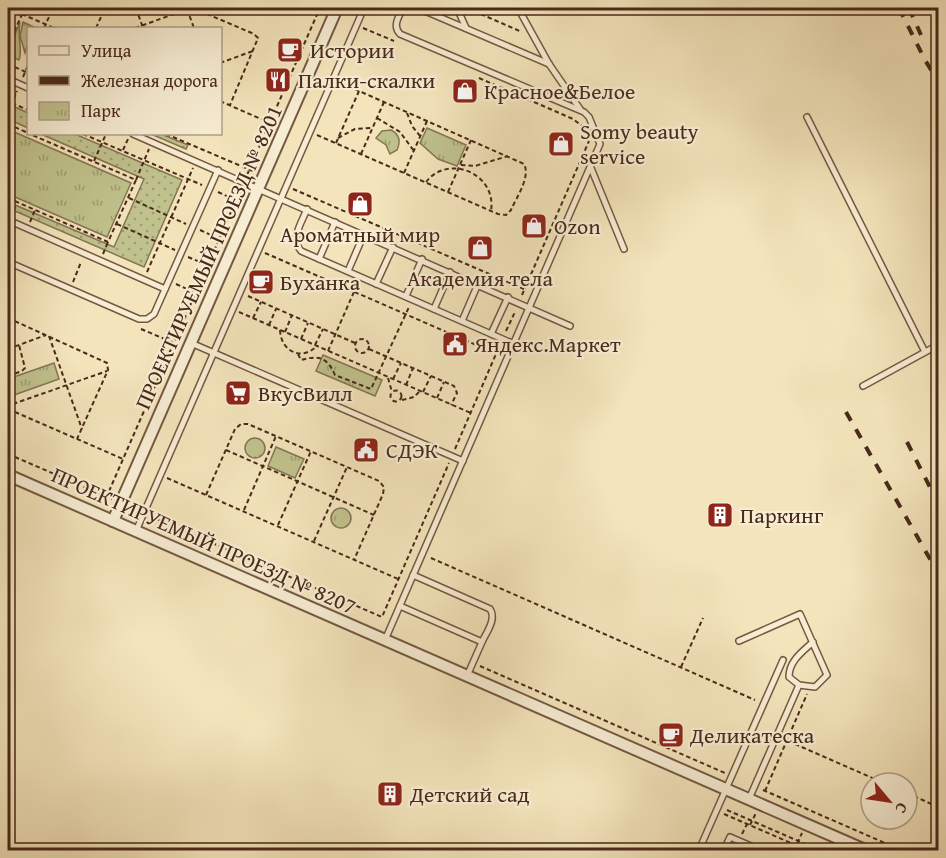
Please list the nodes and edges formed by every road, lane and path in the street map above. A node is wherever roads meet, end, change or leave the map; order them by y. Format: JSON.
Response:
{"nodes":[{"id":1,"x":8,"y":8,"type":"edge"},
{"id":2,"x":25,"y":8,"type":"edge"},
{"id":3,"x":53,"y":8,"type":"edge"},
{"id":4,"x":105,"y":8,"type":"edge"},
{"id":5,"x":136,"y":8,"type":"edge"},
{"id":6,"x":192,"y":8,"type":"edge"},
{"id":7,"x":320,"y":8,"type":"edge"},
{"id":8,"x":338,"y":8,"type":"edge"},
{"id":9,"x":364,"y":8,"type":"edge"},
{"id":10,"x":403,"y":8,"type":"edge"},
{"id":11,"x":418,"y":8,"type":"edge"},
{"id":12,"x":457,"y":8,"type":"edge"},
{"id":13,"x":467,"y":8,"type":"edge"},
{"id":14,"x":518,"y":8,"type":"edge"},
{"id":15,"x":187,"y":9,"type":"junction"},
{"id":16,"x":21,"y":14,"type":"junction"},
{"id":17,"x":357,"y":25,"type":"junction"},
{"id":18,"x":45,"y":27,"type":"edge"},
{"id":19,"x":96,"y":27,"type":"edge"},
{"id":20,"x":143,"y":27,"type":"edge"},
{"id":21,"x":194,"y":27,"type":"edge"},
{"id":22,"x":466,"y":28,"type":"junction"},
{"id":23,"x":8,"y":30,"type":"edge"},
{"id":24,"x":13,"y":32,"type":"junction"},
{"id":25,"x":533,"y":37,"type":"junction"},
{"id":26,"x":400,"y":44,"type":"dead end"},
{"id":27,"x":8,"y":45,"type":"edge"},
{"id":28,"x":253,"y":51,"type":"junction"},
{"id":29,"x":222,"y":62,"type":"edge"},
{"id":30,"x":8,"y":64,"type":"edge"},
{"id":31,"x":549,"y":64,"type":"junction"},
{"id":32,"x":27,"y":73,"type":"edge"},
{"id":33,"x":476,"y":77,"type":"dead end"},
{"id":34,"x":8,"y":79,"type":"edge"},
{"id":35,"x":333,"y":80,"type":"junction"},
{"id":36,"x":27,"y":88,"type":"edge"},
{"id":37,"x":8,"y":91,"type":"edge"},
{"id":38,"x":359,"y":91,"type":"junction"},
{"id":39,"x":15,"y":94,"type":"dead end"},
{"id":40,"x":222,"y":101,"type":"edge"},
{"id":41,"x":384,"y":102,"type":"junction"},
{"id":42,"x":12,"y":103,"type":"dead end"},
{"id":43,"x":230,"y":105,"type":"junction"},
{"id":44,"x":27,"y":110,"type":"edge"},
{"id":45,"x":581,"y":111,"type":"junction"},
{"id":46,"x":407,"y":112,"type":"junction"},
{"id":47,"x":807,"y":117,"type":"dead end"},
{"id":48,"x":377,"y":118,"type":"junction"},
{"id":49,"x":427,"y":121,"type":"junction"},
{"id":50,"x":270,"y":123,"type":"junction"},
{"id":51,"x":8,"y":124,"type":"edge"},
{"id":52,"x":584,"y":127,"type":"dead end"},
{"id":53,"x":372,"y":128,"type":"junction"},
{"id":54,"x":27,"y":132,"type":"edge"},
{"id":55,"x":310,"y":132,"type":"junction"},
{"id":56,"x":33,"y":135,"type":"edge"},
{"id":57,"x":40,"y":135,"type":"edge"},
{"id":58,"x":85,"y":135,"type":"edge"},
{"id":59,"x":106,"y":135,"type":"edge"},
{"id":60,"x":131,"y":135,"type":"edge"},
{"id":61,"x":134,"y":135,"type":"edge"},
{"id":62,"x":168,"y":135,"type":"edge"},
{"id":63,"x":420,"y":135,"type":"junction"},
{"id":64,"x":589,"y":135,"type":"dead end"},
{"id":65,"x":39,"y":138,"type":"junction"},
{"id":66,"x":338,"y":138,"type":"junction"},
{"id":67,"x":471,"y":140,"type":"junction"},
{"id":68,"x":102,"y":142,"type":"junction"},
{"id":69,"x":152,"y":142,"type":"junction"},
{"id":70,"x":336,"y":143,"type":"junction"},
{"id":71,"x":201,"y":149,"type":"junction"},
{"id":72,"x":414,"y":150,"type":"junction"},
{"id":73,"x":123,"y":151,"type":"junction"},
{"id":74,"x":361,"y":154,"type":"junction"},
{"id":75,"x":508,"y":156,"type":"junction"},
{"id":76,"x":144,"y":160,"type":"junction"},
{"id":77,"x":94,"y":161,"type":"junction"},
{"id":78,"x":196,"y":161,"type":"junction"},
{"id":79,"x":460,"y":167,"type":"junction"},
{"id":80,"x":591,"y":168,"type":"junction"},
{"id":81,"x":218,"y":170,"type":"junction"},
{"id":82,"x":249,"y":170,"type":"junction"},
{"id":83,"x":404,"y":173,"type":"junction"},
{"id":84,"x":264,"y":176,"type":"junction"},
{"id":85,"x":188,"y":179,"type":"junction"},
{"id":86,"x":136,"y":180,"type":"junction"},
{"id":87,"x":244,"y":182,"type":"junction"},
{"id":88,"x":426,"y":182,"type":"junction"},
{"id":89,"x":286,"y":186,"type":"junction"},
{"id":90,"x":259,"y":188,"type":"junction"},
{"id":91,"x":209,"y":189,"type":"junction"},
{"id":92,"x":448,"y":192,"type":"junction"},
{"id":93,"x":128,"y":197,"type":"junction"},
{"id":94,"x":8,"y":198,"type":"edge"},
{"id":95,"x":281,"y":198,"type":"junction"},
{"id":96,"x":236,"y":200,"type":"junction"},
{"id":97,"x":251,"y":207,"type":"junction"},
{"id":98,"x":307,"y":209,"type":"junction"},
{"id":99,"x":491,"y":211,"type":"junction"},
{"id":100,"x":171,"y":217,"type":"junction"},
{"id":101,"x":8,"y":220,"type":"edge"},
{"id":102,"x":335,"y":222,"type":"junction"},
{"id":103,"x":116,"y":224,"type":"junction"},
{"id":104,"x":193,"y":227,"type":"junction"},
{"id":105,"x":364,"y":234,"type":"junction"},
{"id":106,"x":219,"y":239,"type":"junction"},
{"id":107,"x":108,"y":242,"type":"junction"},
{"id":108,"x":160,"y":244,"type":"junction"},
{"id":109,"x":393,"y":247,"type":"junction"},
{"id":110,"x":624,"y":249,"type":"dead end"},
{"id":111,"x":258,"y":250,"type":"junction"},
{"id":112,"x":181,"y":253,"type":"junction"},
{"id":113,"x":85,"y":254,"type":"junction"},
{"id":114,"x":319,"y":259,"type":"junction"},
{"id":115,"x":422,"y":259,"type":"junction"},
{"id":116,"x":100,"y":261,"type":"junction"},
{"id":117,"x":8,"y":262,"type":"edge"},
{"id":118,"x":207,"y":265,"type":"junction"},
{"id":119,"x":348,"y":271,"type":"junction"},
{"id":120,"x":450,"y":272,"type":"junction"},
{"id":121,"x":361,"y":277,"type":"junction"},
{"id":122,"x":144,"y":280,"type":"junction"},
{"id":123,"x":376,"y":284,"type":"junction"},
{"id":124,"x":478,"y":284,"type":"junction"},
{"id":125,"x":70,"y":289,"type":"junction"},
{"id":126,"x":165,"y":289,"type":"junction"},
{"id":127,"x":525,"y":290,"type":"junction"},
{"id":128,"x":354,"y":291,"type":"junction"},
{"id":129,"x":240,"y":292,"type":"junction"},
{"id":130,"x":508,"y":297,"type":"junction"},
{"id":131,"x":409,"y":298,"type":"junction"},
{"id":132,"x":261,"y":302,"type":"junction"},
{"id":133,"x":519,"y":302,"type":"junction"},
{"id":134,"x":530,"y":307,"type":"junction"},
{"id":135,"x":232,"y":309,"type":"junction"},
{"id":136,"x":276,"y":309,"type":"junction"},
{"id":137,"x":434,"y":309,"type":"junction"},
{"id":138,"x":406,"y":314,"type":"junction"},
{"id":139,"x":292,"y":315,"type":"junction"},
{"id":140,"x":8,"y":318,"type":"edge"},
{"id":141,"x":253,"y":318,"type":"junction"},
{"id":142,"x":462,"y":321,"type":"junction"},
{"id":143,"x":308,"y":322,"type":"junction"},
{"id":144,"x":269,"y":325,"type":"junction"},
{"id":145,"x":570,"y":326,"type":"dead end"},
{"id":146,"x":323,"y":329,"type":"junction"},
{"id":147,"x":280,"y":330,"type":"junction"},
{"id":148,"x":285,"y":332,"type":"junction"},
{"id":149,"x":336,"y":334,"type":"junction"},
{"id":150,"x":492,"y":334,"type":"junction"},
{"id":151,"x":47,"y":336,"type":"junction"},
{"id":152,"x":301,"y":339,"type":"junction"},
{"id":153,"x":503,"y":339,"type":"junction"},
{"id":154,"x":191,"y":343,"type":"junction"},
{"id":155,"x":355,"y":343,"type":"junction"},
{"id":156,"x":514,"y":344,"type":"junction"},
{"id":157,"x":18,"y":345,"type":"junction"},
{"id":158,"x":939,"y":345,"type":"edge"},
{"id":159,"x":316,"y":346,"type":"junction"},
{"id":160,"x":8,"y":349,"type":"edge"},
{"id":161,"x":369,"y":349,"type":"junction"},
{"id":162,"x":328,"y":351,"type":"junction"},
{"id":163,"x":214,"y":352,"type":"junction"},
{"id":164,"x":925,"y":352,"type":"junction"},
{"id":165,"x":298,"y":354,"type":"junction"},
{"id":166,"x":497,"y":354,"type":"junction"},
{"id":167,"x":387,"y":357,"type":"junction"},
{"id":168,"x":400,"y":363,"type":"junction"},
{"id":169,"x":413,"y":368,"type":"junction"},
{"id":170,"x":108,"y":370,"type":"junction"},
{"id":171,"x":380,"y":374,"type":"junction"},
{"id":172,"x":8,"y":376,"type":"edge"},
{"id":173,"x":431,"y":376,"type":"junction"},
{"id":174,"x":388,"y":377,"type":"junction"},
{"id":175,"x":393,"y":380,"type":"junction"},
{"id":176,"x":444,"y":382,"type":"junction"},
{"id":177,"x":66,"y":385,"type":"junction"},
{"id":178,"x":406,"y":385,"type":"junction"},
{"id":179,"x":863,"y":386,"type":"dead end"},
{"id":180,"x":392,"y":392,"type":"junction"},
{"id":181,"x":422,"y":392,"type":"junction"},
{"id":182,"x":437,"y":398,"type":"junction"},
{"id":183,"x":401,"y":400,"type":"junction"},
{"id":184,"x":13,"y":404,"type":"dead end"},
{"id":185,"x":451,"y":405,"type":"junction"},
{"id":186,"x":8,"y":409,"type":"edge"},
{"id":187,"x":471,"y":413,"type":"junction"},
{"id":188,"x":482,"y":418,"type":"junction"},
{"id":189,"x":82,"y":429,"type":"junction"},
{"id":190,"x":276,"y":436,"type":"junction"},
{"id":191,"x":77,"y":439,"type":"junction"},
{"id":192,"x":226,"y":450,"type":"junction"},
{"id":193,"x":311,"y":451,"type":"junction"},
{"id":194,"x":8,"y":454,"type":"edge"},
{"id":195,"x":452,"y":456,"type":"junction"},
{"id":196,"x":123,"y":459,"type":"junction"},
{"id":197,"x":463,"y":461,"type":"junction"},
{"id":198,"x":263,"y":467,"type":"junction"},
{"id":199,"x":347,"y":467,"type":"junction"},
{"id":200,"x":8,"y":475,"type":"edge"},
{"id":201,"x":173,"y":481,"type":"dead end"},
{"id":202,"x":298,"y":482,"type":"junction"},
{"id":203,"x":206,"y":495,"type":"junction"},
{"id":204,"x":106,"y":497,"type":"junction"},
{"id":205,"x":333,"y":497,"type":"junction"},
{"id":206,"x":121,"y":503,"type":"junction"},
{"id":207,"x":243,"y":512,"type":"junction"},
{"id":208,"x":143,"y":513,"type":"junction"},
{"id":209,"x":98,"y":515,"type":"junction"},
{"id":210,"x":374,"y":515,"type":"junction"},
{"id":211,"x":113,"y":521,"type":"junction"},
{"id":212,"x":278,"y":527,"type":"junction"},
{"id":213,"x":136,"y":531,"type":"junction"},
{"id":214,"x":314,"y":542,"type":"junction"},
{"id":215,"x":422,"y":554,"type":"junction"},
{"id":216,"x":354,"y":560,"type":"junction"},
{"id":217,"x":413,"y":575,"type":"junction"},
{"id":218,"x":398,"y":579,"type":"junction"},
{"id":219,"x":400,"y":606,"type":"junction"},
{"id":220,"x":703,"y":618,"type":"dead end"},
{"id":221,"x":385,"y":640,"type":"junction"},
{"id":222,"x":739,"y":641,"type":"dead end"},
{"id":223,"x":482,"y":642,"type":"junction"},
{"id":224,"x":813,"y":642,"type":"junction"},
{"id":225,"x":783,"y":660,"type":"dead end"},
{"id":226,"x":473,"y":663,"type":"junction"},
{"id":227,"x":681,"y":667,"type":"junction"},
{"id":228,"x":467,"y":676,"type":"junction"},
{"id":229,"x":799,"y":685,"type":"junction"},
{"id":230,"x":811,"y":686,"type":"junction"},
{"id":231,"x":764,"y":704,"type":"junction"},
{"id":232,"x":777,"y":736,"type":"junction"},
{"id":233,"x":787,"y":740,"type":"junction"},
{"id":234,"x":859,"y":772,"type":"edge"},
{"id":235,"x":732,"y":776,"type":"junction"},
{"id":236,"x":755,"y":786,"type":"junction"},
{"id":237,"x":726,"y":790,"type":"junction"},
{"id":238,"x":765,"y":791,"type":"junction"},
{"id":239,"x":919,"y":798,"type":"edge"},
{"id":240,"x":754,"y":802,"type":"junction"},
{"id":241,"x":939,"y":807,"type":"edge"},
{"id":242,"x":718,"y":808,"type":"junction"},
{"id":243,"x":752,"y":821,"type":"junction"},
{"id":244,"x":750,"y":825,"type":"junction"},
{"id":245,"x":699,"y":850,"type":"edge"},
{"id":246,"x":724,"y":850,"type":"edge"},
{"id":247,"x":760,"y":850,"type":"edge"},
{"id":248,"x":807,"y":850,"type":"edge"},
{"id":249,"x":819,"y":850,"type":"edge"},
{"id":250,"x":865,"y":850,"type":"edge"},
{"id":251,"x":901,"y":850,"type":"edge"}],
"edges":[{"from":1,"to":16,"type":"path"},
{"from":2,"to":16,"type":"path"},
{"from":3,"to":18,"type":"path"},
{"from":4,"to":19,"type":"path"},
{"from":5,"to":20,"type":"path"},
{"from":6,"to":15,"type":"path"},
{"from":6,"to":28,"type":"path"},
{"from":7,"to":50,"type":"path"},
{"from":8,"to":84,"type":"street","name":"ПРОЕКТИРУЕМЫЙ ПРОЕЗД № 8201"},
{"from":9,"to":17,"type":"lane"},
{"from":10,"to":45,"type":"lane"},
{"from":11,"to":22,"type":"lane"},
{"from":12,"to":22,"type":"lane"},
{"from":13,"to":25,"type":"path"},
{"from":14,"to":25,"type":"lane"},
{"from":15,"to":20,"type":"path"},
{"from":15,"to":21,"type":"path"},
{"from":16,"to":18,"type":"path"},
{"from":16,"to":24,"type":"path"},
{"from":17,"to":26,"type":"path"},
{"from":17,"to":35,"type":"lane"},
{"from":22,"to":31,"type":"lane"},
{"from":23,"to":24,"type":"path"},
{"from":24,"to":27,"type":"path"},
{"from":25,"to":31,"type":"lane"},
{"from":28,"to":29,"type":"path"},
{"from":28,"to":43,"type":"path"},
{"from":30,"to":32,"type":"path"},
{"from":31,"to":45,"type":"lane"},
{"from":33,"to":52,"type":"path"},
{"from":34,"to":36,"type":"lane"},
{"from":35,"to":38,"type":"path"},
{"from":35,"to":55,"type":"lane"},
{"from":37,"to":39,"type":"path"},
{"from":38,"to":41,"type":"path"},
{"from":38,"to":66,"type":"path"},
{"from":40,"to":43,"type":"path"},
{"from":41,"to":46,"type":"path"},
{"from":41,"to":48,"type":"path"},
{"from":42,"to":44,"type":"path"},
{"from":43,"to":50,"type":"path"},
{"from":45,"to":80,"type":"lane"},
{"from":46,"to":49,"type":"path"},
{"from":46,"to":63,"type":"path"},
{"from":47,"to":164,"type":"lane"},
{"from":48,"to":53,"type":"path"},
{"from":48,"to":72,"type":"path"},
{"from":49,"to":63,"type":"path"},
{"from":49,"to":67,"type":"path"},
{"from":50,"to":82,"type":"path"},
{"from":51,"to":54,"type":"path"},
{"from":53,"to":66,"type":"path"},
{"from":53,"to":74,"type":"path"},
{"from":55,"to":70,"type":"path"},
{"from":55,"to":89,"type":"lane"},
{"from":56,"to":65,"type":"path"},
{"from":57,"to":65,"type":"path"},
{"from":58,"to":68,"type":"path"},
{"from":59,"to":68,"type":"path"},
{"from":60,"to":73,"type":"path"},
{"from":61,"to":69,"type":"lane"},
{"from":62,"to":71,"type":"path"},
{"from":63,"to":72,"type":"path"},
{"from":64,"to":127,"type":"path"},
{"from":65,"to":77,"type":"path"},
{"from":66,"to":70,"type":"path"},
{"from":67,"to":75,"type":"path"},
{"from":67,"to":79,"type":"path"},
{"from":68,"to":73,"type":"path"},
{"from":68,"to":77,"type":"path"},
{"from":69,"to":76,"type":"path"},
{"from":69,"to":78,"type":"lane"},
{"from":70,"to":74,"type":"path"},
{"from":71,"to":78,"type":"path"},
{"from":71,"to":82,"type":"path"},
{"from":72,"to":83,"type":"path"},
{"from":73,"to":76,"type":"path"},
{"from":74,"to":83,"type":"path"},
{"from":75,"to":79,"type":"path"},
{"from":75,"to":99,"type":"path"},
{"from":76,"to":85,"type":"path"},
{"from":76,"to":86,"type":"path"},
{"from":77,"to":86,"type":"path"},
{"from":78,"to":81,"type":"lane"},
{"from":78,"to":85,"type":"path"},
{"from":79,"to":88,"type":"path"},
{"from":79,"to":92,"type":"path"},
{"from":79,"to":99,"type":"path"},
{"from":80,"to":110,"type":"lane"},
{"from":80,"to":134,"type":"lane"},
{"from":81,"to":87,"type":"lane"},
{"from":81,"to":91,"type":"lane"},
{"from":82,"to":84,"type":"path"},
{"from":82,"to":87,"type":"path"},
{"from":83,"to":88,"type":"path"},
{"from":84,"to":90,"type":"street","name":"ПРОЕКТИРУЕМЫЙ ПРОЕЗД № 8201"},
{"from":85,"to":91,"type":"path"},
{"from":85,"to":100,"type":"path"},
{"from":86,"to":93,"type":"path"},
{"from":87,"to":90,"type":"lane"},
{"from":87,"to":96,"type":"path"},
{"from":88,"to":92,"type":"path"},
{"from":89,"to":95,"type":"lane"},
{"from":89,"to":127,"type":"path"},
{"from":90,"to":95,"type":"lane"},
{"from":90,"to":97,"type":"street","name":"ПРОЕКТИРУЕМЫЙ ПРОЕЗД № 8201"},
{"from":91,"to":96,"type":"path"},
{"from":91,"to":104,"type":"lane"},
{"from":92,"to":99,"type":"path"},
{"from":93,"to":100,"type":"path"},
{"from":93,"to":103,"type":"path"},
{"from":94,"to":107,"type":"path"},
{"from":95,"to":98,"type":"lane"},
{"from":95,"to":111,"type":"lane"},
{"from":96,"to":97,"type":"path"},
{"from":96,"to":106,"type":"path"},
{"from":97,"to":154,"type":"street","name":"ПРОЕКТИРУЕМЫЙ ПРОЕЗД № 8201"},
{"from":98,"to":102,"type":"lane"},
{"from":98,"to":114,"type":"lane"},
{"from":100,"to":104,"type":"path"},
{"from":100,"to":108,"type":"path"},
{"from":101,"to":113,"type":"lane"},
{"from":102,"to":105,"type":"lane"},
{"from":102,"to":114,"type":"lane"},
{"from":103,"to":107,"type":"path"},
{"from":103,"to":108,"type":"path"},
{"from":104,"to":106,"type":"path"},
{"from":104,"to":112,"type":"lane"},
{"from":105,"to":109,"type":"lane"},
{"from":105,"to":119,"type":"lane"},
{"from":106,"to":118,"type":"path"},
{"from":107,"to":116,"type":"path"},
{"from":108,"to":112,"type":"path"},
{"from":108,"to":122,"type":"path"},
{"from":109,"to":115,"type":"lane"},
{"from":109,"to":123,"type":"lane"},
{"from":111,"to":128,"type":"path"},
{"from":111,"to":129,"type":"lane"},
{"from":112,"to":118,"type":"path"},
{"from":112,"to":126,"type":"lane"},
{"from":113,"to":116,"type":"lane"},
{"from":113,"to":125,"type":"path"},
{"from":114,"to":119,"type":"lane"},
{"from":115,"to":120,"type":"lane"},
{"from":115,"to":131,"type":"lane"},
{"from":116,"to":122,"type":"lane"},
{"from":117,"to":125,"type":"lane"},
{"from":118,"to":196,"type":"path"},
{"from":119,"to":121,"type":"lane"},
{"from":120,"to":124,"type":"lane"},
{"from":120,"to":137,"type":"lane"},
{"from":121,"to":123,"type":"lane"},
{"from":121,"to":128,"type":"path"},
{"from":122,"to":126,"type":"lane"},
{"from":123,"to":131,"type":"lane"},
{"from":124,"to":130,"type":"lane"},
{"from":124,"to":142,"type":"lane"},
{"from":125,"to":126,"type":"lane"},
{"from":127,"to":133,"type":"path"},
{"from":128,"to":138,"type":"path"},
{"from":128,"to":149,"type":"path"},
{"from":129,"to":132,"type":"path"},
{"from":129,"to":135,"type":"lane"},
{"from":130,"to":133,"type":"lane"},
{"from":130,"to":150,"type":"lane"},
{"from":131,"to":137,"type":"lane"},
{"from":131,"to":138,"type":"path"},
{"from":132,"to":136,"type":"path"},
{"from":132,"to":141,"type":"path"},
{"from":133,"to":134,"type":"lane"},
{"from":133,"to":153,"type":"path"},
{"from":134,"to":145,"type":"lane"},
{"from":134,"to":156,"type":"lane"},
{"from":135,"to":141,"type":"path"},
{"from":135,"to":163,"type":"lane"},
{"from":136,"to":139,"type":"path"},
{"from":136,"to":144,"type":"path"},
{"from":137,"to":142,"type":"lane"},
{"from":138,"to":166,"type":"path"},
{"from":138,"to":167,"type":"path"},
{"from":139,"to":143,"type":"path"},
{"from":139,"to":148,"type":"path"},
{"from":140,"to":151,"type":"path"},
{"from":141,"to":144,"type":"path"},
{"from":142,"to":150,"type":"lane"},
{"from":143,"to":146,"type":"path"},
{"from":143,"to":152,"type":"path"},
{"from":144,"to":147,"type":"path"},
{"from":146,"to":149,"type":"path"},
{"from":146,"to":159,"type":"path"},
{"from":147,"to":148,"type":"path"},
{"from":147,"to":165,"type":"path"},
{"from":148,"to":152,"type":"path"},
{"from":149,"to":155,"type":"path"},
{"from":149,"to":162,"type":"path"},
{"from":150,"to":153,"type":"lane"},
{"from":151,"to":157,"type":"path"},
{"from":151,"to":170,"type":"path"},
{"from":151,"to":177,"type":"path"},
{"from":152,"to":159,"type":"path"},
{"from":153,"to":156,"type":"lane"},
{"from":153,"to":166,"type":"path"},
{"from":154,"to":163,"type":"lane"},
{"from":154,"to":206,"type":"street","name":"ПРОЕКТИРУЕМЫЙ ПРОЕЗД № 8201"},
{"from":155,"to":161,"type":"path"},
{"from":155,"to":161,"type":"path"},
{"from":156,"to":188,"type":"lane"},
{"from":157,"to":160,"type":"path"},
{"from":157,"to":172,"type":"path"},
{"from":158,"to":164,"type":"lane"},
{"from":159,"to":162,"type":"path"},
{"from":159,"to":165,"type":"path"},
{"from":161,"to":167,"type":"path"},
{"from":162,"to":171,"type":"path"},
{"from":163,"to":195,"type":"lane"},
{"from":163,"to":208,"type":"lane"},
{"from":164,"to":179,"type":"lane"},
{"from":165,"to":171,"type":"path"},
{"from":166,"to":187,"type":"path"},
{"from":167,"to":168,"type":"path"},
{"from":167,"to":171,"type":"path"},
{"from":168,"to":169,"type":"path"},
{"from":168,"to":175,"type":"path"},
{"from":169,"to":173,"type":"path"},
{"from":169,"to":178,"type":"path"},
{"from":170,"to":177,"type":"path"},
{"from":170,"to":189,"type":"path"},
{"from":171,"to":174,"type":"path"},
{"from":173,"to":176,"type":"path"},
{"from":173,"to":181,"type":"path"},
{"from":174,"to":175,"type":"path"},
{"from":174,"to":180,"type":"path"},
{"from":175,"to":178,"type":"path"},
{"from":176,"to":182,"type":"path"},
{"from":176,"to":185,"type":"path"},
{"from":177,"to":184,"type":"path"},
{"from":177,"to":189,"type":"path"},
{"from":178,"to":181,"type":"path"},
{"from":180,"to":183,"type":"path"},
{"from":180,"to":183,"type":"path"},
{"from":181,"to":182,"type":"path"},
{"from":181,"to":183,"type":"path"},
{"from":182,"to":185,"type":"path"},
{"from":185,"to":187,"type":"path"},
{"from":186,"to":191,"type":"path"},
{"from":187,"to":188,"type":"path"},
{"from":187,"to":195,"type":"path"},
{"from":188,"to":197,"type":"lane"},
{"from":189,"to":191,"type":"path"},
{"from":190,"to":192,"type":"path"},
{"from":190,"to":193,"type":"path"},
{"from":190,"to":198,"type":"path"},
{"from":191,"to":196,"type":"path"},
{"from":192,"to":198,"type":"path"},
{"from":192,"to":203,"type":"path"},
{"from":193,"to":199,"type":"path"},
{"from":193,"to":202,"type":"path"},
{"from":194,"to":204,"type":"path"},
{"from":195,"to":197,"type":"lane"},
{"from":195,"to":218,"type":"path"},
{"from":196,"to":204,"type":"path"},
{"from":197,"to":215,"type":"lane"},
{"from":198,"to":202,"type":"path"},
{"from":198,"to":207,"type":"path"},
{"from":199,"to":205,"type":"path"},
{"from":199,"to":210,"type":"path"},
{"from":200,"to":209,"type":"street","name":"ПРОЕКТИРУЕМЫЙ ПРОЕЗД № 8207"},
{"from":201,"to":203,"type":"path"},
{"from":202,"to":205,"type":"path"},
{"from":202,"to":212,"type":"path"},
{"from":203,"to":207,"type":"path"},
{"from":204,"to":206,"type":"path"},
{"from":204,"to":209,"type":"path"},
{"from":205,"to":210,"type":"path"},
{"from":205,"to":214,"type":"path"},
{"from":206,"to":211,"type":"street","name":"ПРОЕКТИРУЕМЫЙ ПРОЕЗД № 8201"},
{"from":207,"to":212,"type":"path"},
{"from":208,"to":213,"type":"lane"},
{"from":208,"to":218,"type":"path"},
{"from":209,"to":211,"type":"street","name":"ПРОЕКТИРУЕМЫЙ ПРОЕЗД № 8207"},
{"from":210,"to":216,"type":"path"},
{"from":211,"to":213,"type":"street","name":"ПРОЕКТИРУЕМЫЙ ПРОЕЗД № 8207"},
{"from":212,"to":214,"type":"path"},
{"from":213,"to":221,"type":"street","name":"ПРОЕКТИРУЕМЫЙ ПРОЕЗД № 8207"},
{"from":214,"to":216,"type":"path"},
{"from":215,"to":217,"type":"lane"},
{"from":215,"to":227,"type":"path"},
{"from":216,"to":218,"type":"path"},
{"from":217,"to":219,"type":"lane"},
{"from":217,"to":223,"type":"lane"},
{"from":219,"to":221,"type":"lane"},
{"from":219,"to":223,"type":"lane"},
{"from":220,"to":227,"type":"path"},
{"from":221,"to":228,"type":"street","name":"ПРОЕКТИРУЕМЫЙ ПРОЕЗД № 8207"},
{"from":222,"to":224,"type":"lane"},
{"from":223,"to":226,"type":"lane"},
{"from":224,"to":229,"type":"lane"},
{"from":224,"to":230,"type":"lane"},
{"from":225,"to":231,"type":"lane"},
{"from":226,"to":228,"type":"lane"},
{"from":226,"to":235,"type":"path"},
{"from":227,"to":231,"type":"path"},
{"from":228,"to":237,"type":"street","name":"ПРОЕКТИРУЕМЫЙ ПРОЕЗД № 8207"},
{"from":229,"to":230,"type":"lane"},
{"from":229,"to":232,"type":"lane"},
{"from":230,"to":233,"type":"path"},
{"from":231,"to":235,"type":"lane"},
{"from":232,"to":233,"type":"path"},
{"from":232,"to":236,"type":"lane"},
{"from":233,"to":234,"type":"path"},
{"from":233,"to":238,"type":"path"},
{"from":235,"to":237,"type":"lane"},
{"from":236,"to":238,"type":"path"},
{"from":236,"to":240,"type":"lane"},
{"from":237,"to":240,"type":"street","name":"ПРОЕКТИРУЕМЫЙ ПРОЕЗД № 8207"},
{"from":237,"to":242,"type":"lane"},
{"from":238,"to":240,"type":"path"},
{"from":238,"to":251,"type":"path"},
{"from":239,"to":241,"type":"path"},
{"from":240,"to":243,"type":"path"},
{"from":240,"to":250,"type":"street","name":"ПРОЕКТИРУЕМЫЙ ПРОЕЗД № 8207"},
{"from":242,"to":243,"type":"path"},
{"from":242,"to":244,"type":"path"},
{"from":242,"to":245,"type":"lane"},
{"from":243,"to":244,"type":"path"},
{"from":243,"to":249,"type":"path"},
{"from":244,"to":248,"type":"path"},
{"from":246,"to":247,"type":"lane"}]}
